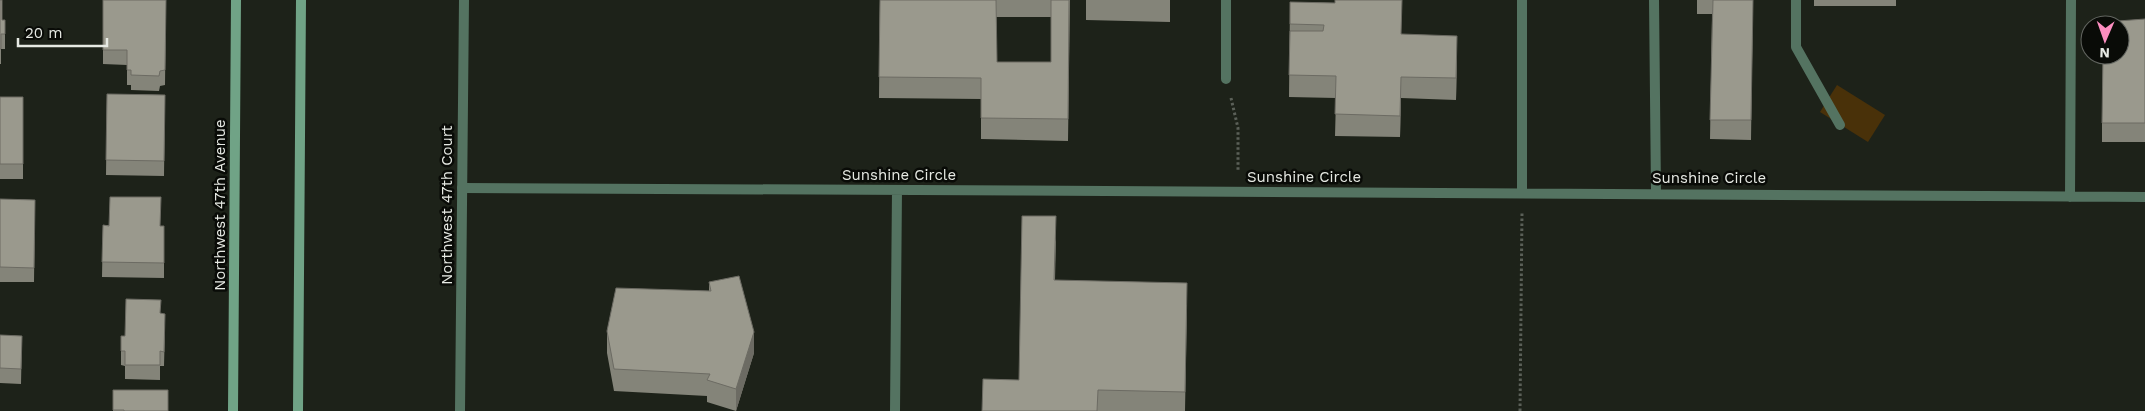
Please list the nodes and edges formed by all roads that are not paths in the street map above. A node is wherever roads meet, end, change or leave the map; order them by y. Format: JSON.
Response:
{"nodes":[{"id":1,"x":236,"y":0,"type":"edge"},
{"id":2,"x":293,"y":0,"type":"edge"},
{"id":3,"x":301,"y":0,"type":"edge"},
{"id":4,"x":464,"y":0,"type":"edge"},
{"id":5,"x":1226,"y":0,"type":"edge"},
{"id":6,"x":1522,"y":0,"type":"edge"},
{"id":7,"x":1654,"y":0,"type":"edge"},
{"id":8,"x":1796,"y":0,"type":"edge"},
{"id":9,"x":2071,"y":0,"type":"edge"},
{"id":10,"x":301,"y":21,"type":"junction"},
{"id":11,"x":1226,"y":79,"type":"road end"},
{"id":12,"x":1840,"y":126,"type":"dead end"},
{"id":13,"x":462,"y":188,"type":"junction"},
{"id":14,"x":897,"y":190,"type":"junction"},
{"id":15,"x":1522,"y":193,"type":"junction"},
{"id":16,"x":1656,"y":193,"type":"junction"},
{"id":17,"x":2070,"y":197,"type":"junction"},
{"id":18,"x":2145,"y":197,"type":"edge"},
{"id":19,"x":233,"y":411,"type":"edge"},
{"id":20,"x":298,"y":411,"type":"edge"},
{"id":21,"x":460,"y":411,"type":"edge"},
{"id":22,"x":895,"y":411,"type":"edge"}],
"edges":[{"from":1,"to":19,"type":"main road","name":"Northwest 47th Avenue"},
{"from":2,"to":10,"type":"main road"},
{"from":3,"to":10,"type":"main road"},
{"from":4,"to":13,"type":"street","name":"Northwest 47th Court"},
{"from":5,"to":11,"type":"street"},
{"from":6,"to":15,"type":"street"},
{"from":7,"to":16,"type":"street"},
{"from":8,"to":12,"type":"street"},
{"from":9,"to":17,"type":"street"},
{"from":10,"to":20,"type":"main road"},
{"from":13,"to":14,"type":"street","name":"Sunshine Circle"},
{"from":13,"to":21,"type":"street","name":"Northwest 47th Court"},
{"from":14,"to":15,"type":"street","name":"Sunshine Circle"},
{"from":14,"to":22,"type":"street"},
{"from":15,"to":16,"type":"street","name":"Sunshine Circle"},
{"from":16,"to":17,"type":"street","name":"Sunshine Circle"},
{"from":17,"to":18,"type":"street","name":"Sunshine Circle"}]}
